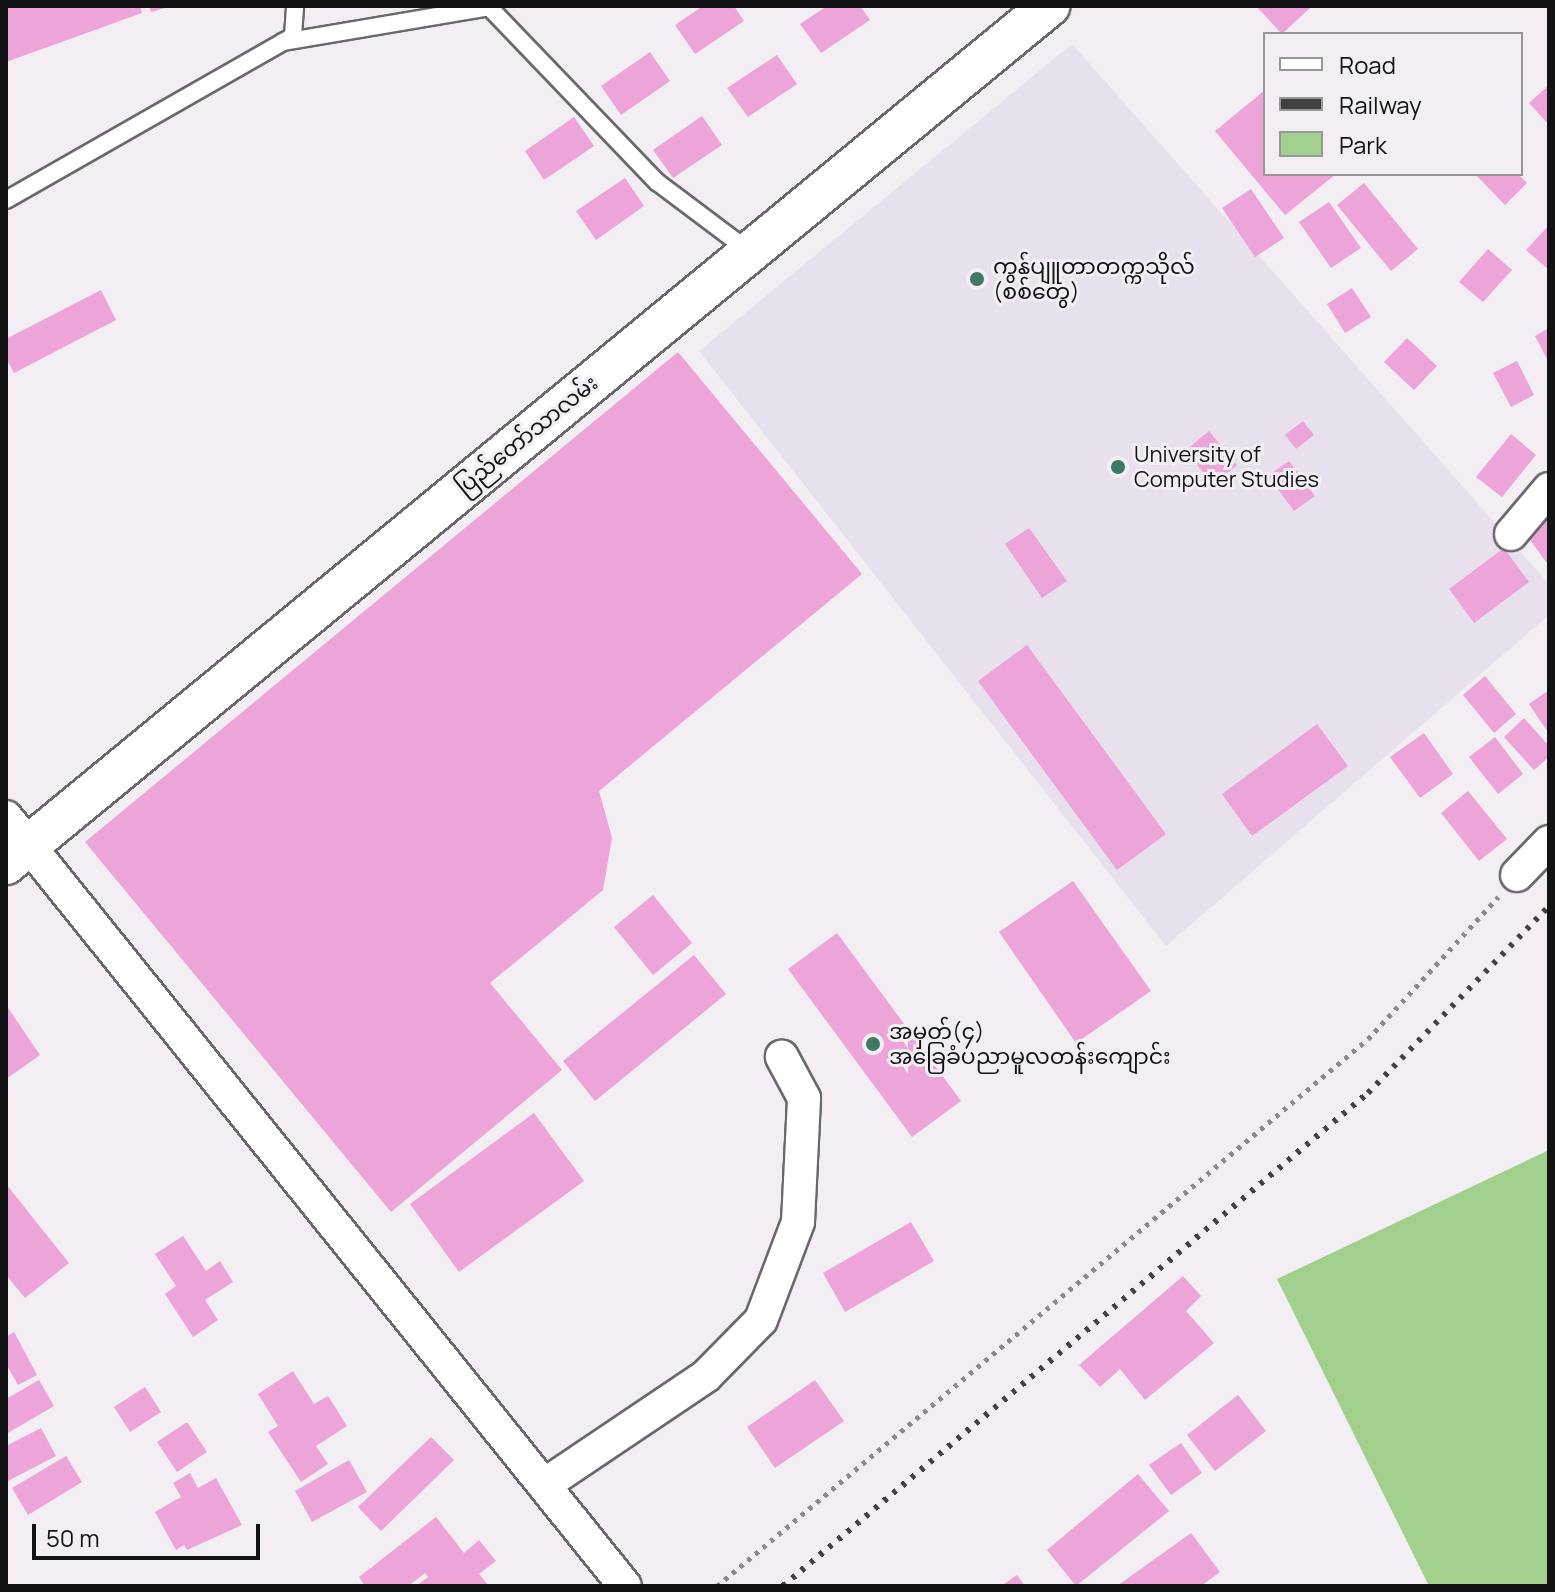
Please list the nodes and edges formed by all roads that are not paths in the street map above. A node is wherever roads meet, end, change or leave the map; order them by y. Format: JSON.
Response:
{"nodes":[{"id":1,"x":295,"y":6,"type":"edge"},
{"id":2,"x":1049,"y":6,"type":"edge"},
{"id":3,"x":283,"y":42,"type":"junction"},
{"id":4,"x":6,"y":200,"type":"edge"},
{"id":5,"x":750,"y":252,"type":"junction"},
{"id":6,"x":1549,"y":489,"type":"edge"},
{"id":7,"x":1511,"y":534,"type":"dead end"},
{"id":8,"x":1549,"y":842,"type":"edge"},
{"id":9,"x":14,"y":843,"type":"edge"},
{"id":10,"x":1517,"y":875,"type":"road end"},
{"id":11,"x":782,"y":1057,"type":"dead end"},
{"id":12,"x":544,"y":1485,"type":"junction"},
{"id":13,"x":625,"y":1586,"type":"edge"}],
"edges":[{"from":1,"to":3,"type":"lane"},
{"from":2,"to":5,"type":"street","name":"ပြည်တော်သာလမ်း"},
{"from":3,"to":4,"type":"lane"},
{"from":3,"to":5,"type":"lane"},
{"from":5,"to":9,"type":"street","name":"ပြည်တော်သာလမ်း"},
{"from":6,"to":7,"type":"street"},
{"from":8,"to":10,"type":"street"},
{"from":9,"to":12,"type":"street"},
{"from":11,"to":12,"type":"street"},
{"from":12,"to":13,"type":"street"}]}
